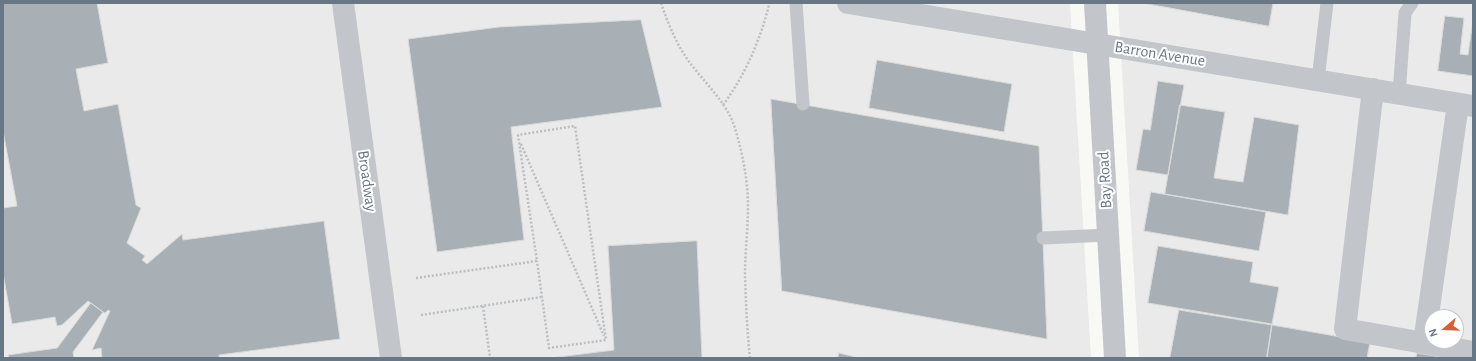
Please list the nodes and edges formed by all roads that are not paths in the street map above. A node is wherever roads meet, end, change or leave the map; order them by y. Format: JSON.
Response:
{"nodes":[{"id":1,"x":343,"y":3,"type":"edge"},
{"id":2,"x":796,"y":3,"type":"edge"},
{"id":3,"x":848,"y":3,"type":"edge"},
{"id":4,"x":1095,"y":3,"type":"edge"},
{"id":5,"x":1326,"y":3,"type":"edge"},
{"id":6,"x":1412,"y":3,"type":"edge"},
{"id":7,"x":1098,"y":44,"type":"junction"},
{"id":8,"x":1318,"y":80,"type":"junction"},
{"id":9,"x":1373,"y":89,"type":"junction"},
{"id":10,"x":1399,"y":94,"type":"junction"},
{"id":11,"x":802,"y":104,"type":"dead end"},
{"id":12,"x":1466,"y":105,"type":"edge"},
{"id":13,"x":1108,"y":235,"type":"junction"},
{"id":14,"x":1043,"y":238,"type":"dead end"},
{"id":15,"x":1430,"y":309,"type":"edge"},
{"id":16,"x":1424,"y":343,"type":"edge"},
{"id":17,"x":1457,"y":349,"type":"edge"},
{"id":18,"x":1473,"y":352,"type":"edge"},
{"id":19,"x":391,"y":358,"type":"edge"},
{"id":20,"x":1115,"y":358,"type":"edge"}],
"edges":[{"from":1,"to":19,"type":"street","name":"Broadway"},
{"from":2,"to":11,"type":"lane"},
{"from":3,"to":7,"type":"street","name":"Barron Avenue"},
{"from":4,"to":7,"type":"street","name":"Bay Road"},
{"from":5,"to":8,"type":"lane"},
{"from":6,"to":10,"type":"lane"},
{"from":7,"to":8,"type":"street","name":"Barron Avenue"},
{"from":7,"to":13,"type":"street","name":"Bay Road"},
{"from":8,"to":9,"type":"street","name":"Barron Avenue"},
{"from":9,"to":10,"type":"street","name":"Barron Avenue"},
{"from":9,"to":16,"type":"street"},
{"from":10,"to":12,"type":"street","name":"Barron Avenue"},
{"from":12,"to":15,"type":"street"},
{"from":13,"to":14,"type":"lane"},
{"from":13,"to":20,"type":"street","name":"Bay Road"},
{"from":17,"to":18,"type":"street"}]}
